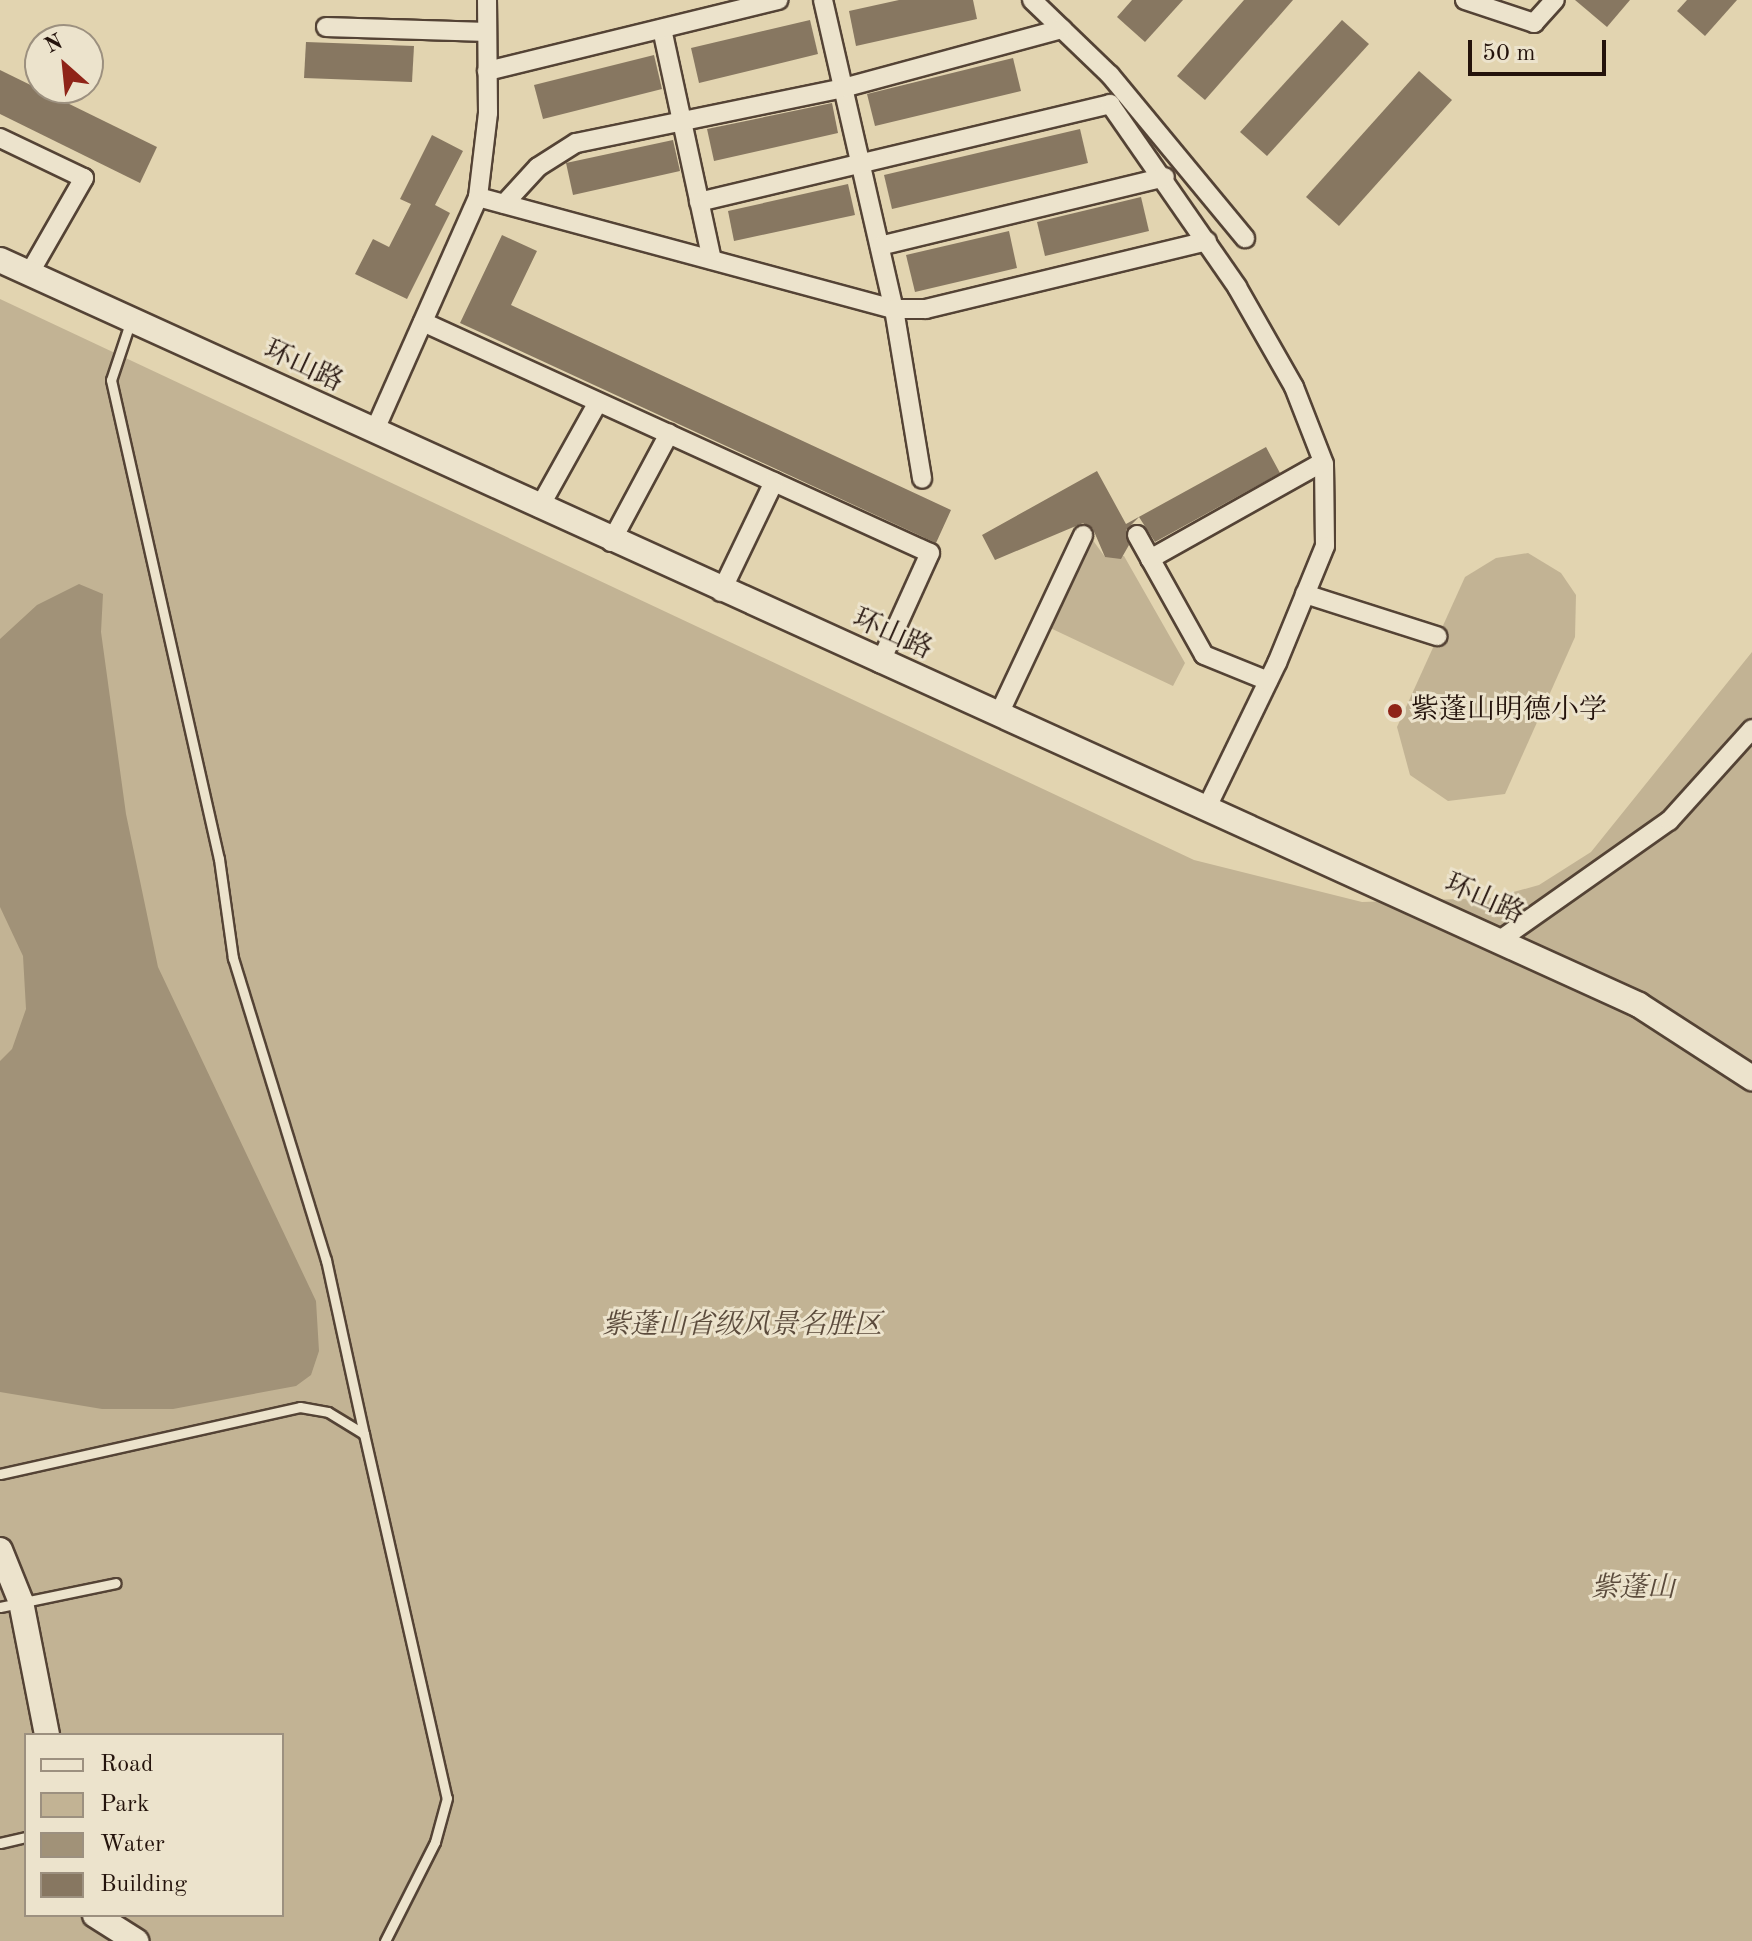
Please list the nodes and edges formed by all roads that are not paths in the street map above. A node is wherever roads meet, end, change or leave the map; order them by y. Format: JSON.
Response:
{"nodes":[{"id":1,"x":487,"y":0,"type":"edge"},
{"id":2,"x":778,"y":0,"type":"edge"},
{"id":3,"x":823,"y":0,"type":"edge"},
{"id":4,"x":1032,"y":0,"type":"edge"},
{"id":5,"x":1465,"y":0,"type":"edge"},
{"id":6,"x":1555,"y":0,"type":"edge"},
{"id":7,"x":326,"y":27,"type":"dead end"},
{"id":8,"x":662,"y":29,"type":"junction"},
{"id":9,"x":1062,"y":29,"type":"junction"},
{"id":10,"x":487,"y":32,"type":"junction"},
{"id":11,"x":487,"y":71,"type":"junction"},
{"id":12,"x":843,"y":88,"type":"junction"},
{"id":13,"x":682,"y":122,"type":"junction"},
{"id":14,"x":0,"y":138,"type":"edge"},
{"id":15,"x":861,"y":164,"type":"junction"},
{"id":16,"x":1165,"y":177,"type":"junction"},
{"id":17,"x":478,"y":197,"type":"junction"},
{"id":18,"x":699,"y":202,"type":"junction"},
{"id":19,"x":504,"y":204,"type":"junction"},
{"id":20,"x":1245,"y":238,"type":"dead end"},
{"id":21,"x":1207,"y":241,"type":"junction"},
{"id":22,"x":880,"y":246,"type":"junction"},
{"id":23,"x":0,"y":260,"type":"edge"},
{"id":24,"x":712,"y":260,"type":"junction"},
{"id":25,"x":29,"y":274,"type":"junction"},
{"id":26,"x":894,"y":309,"type":"junction"},
{"id":27,"x":131,"y":320,"type":"junction"},
{"id":28,"x":423,"y":322,"type":"junction"},
{"id":29,"x":598,"y":402,"type":"junction"},
{"id":30,"x":374,"y":432,"type":"junction"},
{"id":31,"x":669,"y":434,"type":"junction"},
{"id":32,"x":1323,"y":462,"type":"junction"},
{"id":33,"x":922,"y":479,"type":"dead end"},
{"id":34,"x":774,"y":482,"type":"junction"},
{"id":35,"x":539,"y":508,"type":"junction"},
{"id":36,"x":1083,"y":535,"type":"dead end"},
{"id":37,"x":1137,"y":535,"type":"dead end"},
{"id":38,"x":611,"y":542,"type":"junction"},
{"id":39,"x":1150,"y":559,"type":"junction"},
{"id":40,"x":721,"y":592,"type":"junction"},
{"id":41,"x":1305,"y":594,"type":"junction"},
{"id":42,"x":1437,"y":636,"type":"dead end"},
{"id":43,"x":880,"y":663,"type":"junction"},
{"id":44,"x":1268,"y":681,"type":"junction"},
{"id":45,"x":998,"y":716,"type":"junction"},
{"id":46,"x":1752,"y":729,"type":"edge"},
{"id":47,"x":1206,"y":809,"type":"junction"},
{"id":48,"x":1500,"y":940,"type":"junction"},
{"id":49,"x":1752,"y":1078,"type":"edge"},
{"id":50,"x":364,"y":1434,"type":"junction"},
{"id":51,"x":0,"y":1474,"type":"edge"},
{"id":52,"x":0,"y":1550,"type":"edge"},
{"id":53,"x":116,"y":1583,"type":"dead end"},
{"id":54,"x":10,"y":1604,"type":"edge"},
{"id":55,"x":46,"y":1733,"type":"edge"},
{"id":56,"x":24,"y":1837,"type":"edge"},
{"id":57,"x":0,"y":1843,"type":"edge"},
{"id":58,"x":98,"y":1917,"type":"edge"},
{"id":59,"x":136,"y":1941,"type":"edge"},
{"id":60,"x":385,"y":1941,"type":"edge"}],
"edges":[{"from":1,"to":10,"type":"street"},
{"from":2,"to":8,"type":"street"},
{"from":3,"to":12,"type":"street"},
{"from":4,"to":9,"type":"street"},
{"from":5,"to":6,"type":"street"},
{"from":7,"to":10,"type":"street"},
{"from":8,"to":11,"type":"street"},
{"from":8,"to":13,"type":"street"},
{"from":9,"to":12,"type":"street"},
{"from":9,"to":20,"type":"street"},
{"from":10,"to":11,"type":"street"},
{"from":11,"to":17,"type":"street"},
{"from":12,"to":13,"type":"street"},
{"from":12,"to":15,"type":"street"},
{"from":13,"to":18,"type":"street"},
{"from":13,"to":19,"type":"street"},
{"from":14,"to":25,"type":"street"},
{"from":15,"to":16,"type":"street"},
{"from":15,"to":18,"type":"street"},
{"from":15,"to":22,"type":"street"},
{"from":16,"to":21,"type":"street"},
{"from":16,"to":22,"type":"street"},
{"from":17,"to":19,"type":"street"},
{"from":17,"to":28,"type":"street"},
{"from":18,"to":24,"type":"street"},
{"from":19,"to":24,"type":"street"},
{"from":21,"to":26,"type":"street"},
{"from":21,"to":32,"type":"street"},
{"from":22,"to":26,"type":"street"},
{"from":23,"to":25,"type":"main road","name":"环山路"},
{"from":24,"to":26,"type":"street"},
{"from":25,"to":27,"type":"main road","name":"环山路"},
{"from":26,"to":33,"type":"street"},
{"from":27,"to":30,"type":"main road","name":"环山路"},
{"from":27,"to":50,"type":"lane"},
{"from":28,"to":29,"type":"street"},
{"from":28,"to":30,"type":"street"},
{"from":29,"to":31,"type":"street"},
{"from":29,"to":35,"type":"street"},
{"from":30,"to":35,"type":"main road","name":"环山路"},
{"from":31,"to":34,"type":"street"},
{"from":31,"to":38,"type":"street"},
{"from":32,"to":39,"type":"street"},
{"from":32,"to":41,"type":"street"},
{"from":34,"to":40,"type":"street"},
{"from":34,"to":43,"type":"street"},
{"from":35,"to":38,"type":"main road","name":"环山路"},
{"from":36,"to":45,"type":"street"},
{"from":37,"to":39,"type":"street"},
{"from":38,"to":40,"type":"main road","name":"环山路"},
{"from":39,"to":44,"type":"street"},
{"from":40,"to":43,"type":"main road","name":"环山路"},
{"from":41,"to":42,"type":"street"},
{"from":41,"to":44,"type":"street"},
{"from":43,"to":45,"type":"main road","name":"环山路"},
{"from":44,"to":47,"type":"street"},
{"from":45,"to":47,"type":"main road","name":"环山路"},
{"from":46,"to":48,"type":"street"},
{"from":47,"to":48,"type":"main road","name":"环山路"},
{"from":48,"to":49,"type":"main road","name":"环山路"},
{"from":50,"to":51,"type":"lane"},
{"from":50,"to":60,"type":"lane"},
{"from":52,"to":54,"type":"main road"},
{"from":53,"to":54,"type":"lane"},
{"from":54,"to":55,"type":"main road"},
{"from":56,"to":57,"type":"lane"},
{"from":58,"to":59,"type":"main road"}]}
